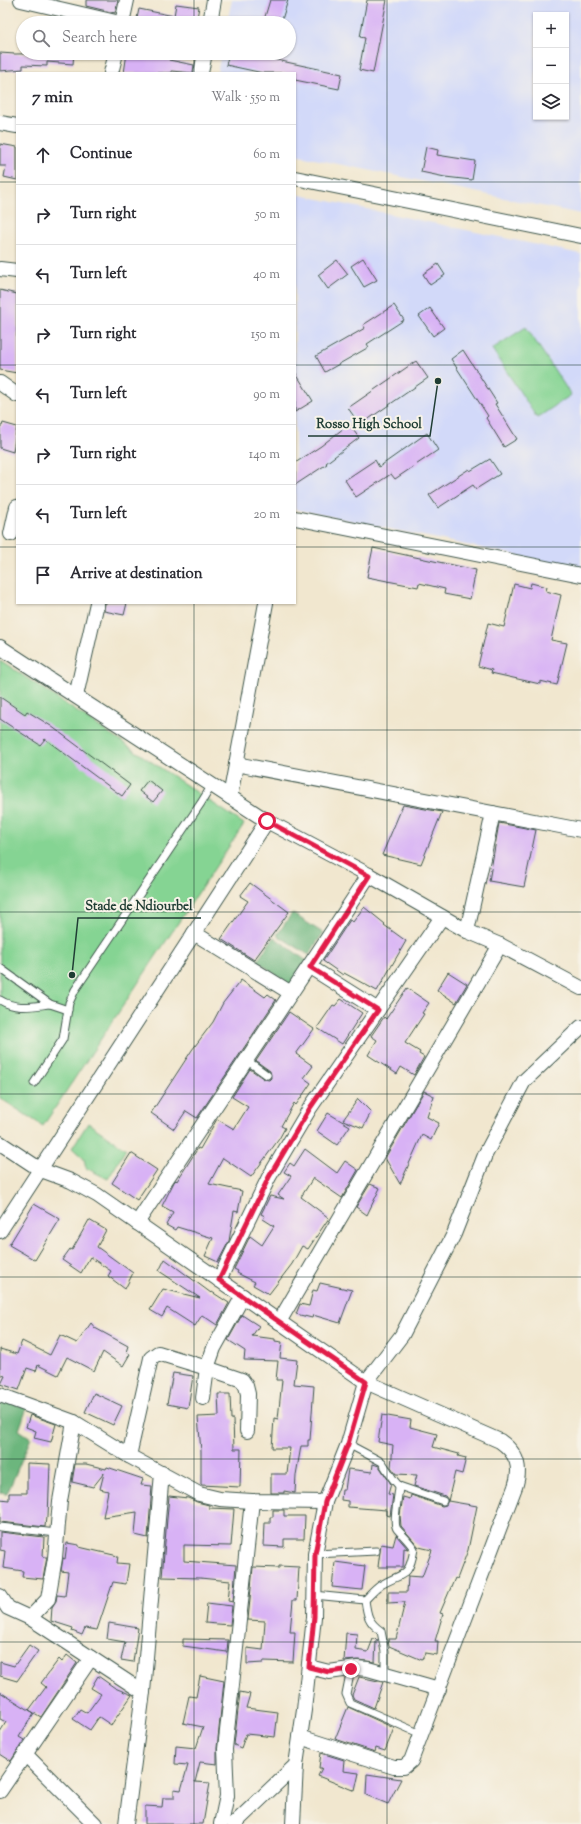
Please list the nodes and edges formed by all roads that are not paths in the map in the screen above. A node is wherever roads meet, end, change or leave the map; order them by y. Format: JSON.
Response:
{"nodes":[{"id":1,"x":21,"y":0,"type":"edge"},
{"id":2,"x":128,"y":0,"type":"edge"},
{"id":3,"x":214,"y":0,"type":"edge"},
{"id":4,"x":91,"y":16,"type":"edge"},
{"id":5,"x":123,"y":16,"type":"edge"},
{"id":6,"x":211,"y":16,"type":"edge"},
{"id":7,"x":115,"y":60,"type":"edge"},
{"id":8,"x":203,"y":60,"type":"edge"},
{"id":9,"x":112,"y":72,"type":"edge"},
{"id":10,"x":201,"y":72,"type":"edge"},
{"id":11,"x":0,"y":123,"type":"edge"},
{"id":12,"x":16,"y":126,"type":"edge"},
{"id":13,"x":296,"y":178,"type":"edge"},
{"id":14,"x":581,"y":236,"type":"edge"},
{"id":15,"x":0,"y":268,"type":"edge"},
{"id":16,"x":16,"y":272,"type":"edge"},
{"id":17,"x":0,"y":384,"type":"edge"},
{"id":18,"x":16,"y":394,"type":"edge"},
{"id":19,"x":16,"y":510,"type":"edge"},
{"id":20,"x":296,"y":518,"type":"edge"},
{"id":21,"x":9,"y":533,"type":"edge"},
{"id":22,"x":581,"y":575,"type":"edge"},
{"id":23,"x":96,"y":604,"type":"edge"},
{"id":24,"x":266,"y":604,"type":"edge"},
{"id":25,"x":0,"y":647,"type":"edge"},
{"id":26,"x":76,"y":696,"type":"junction"},
{"id":27,"x":236,"y":764,"type":"junction"},
{"id":28,"x":212,"y":785,"type":"junction"},
{"id":29,"x":230,"y":797,"type":"junction"},
{"id":30,"x":493,"y":813,"type":"junction"},
{"id":31,"x":267,"y":821,"type":"junction"},
{"id":32,"x":581,"y":830,"type":"edge"},
{"id":33,"x":369,"y":876,"type":"junction"},
{"id":34,"x":442,"y":917,"type":"junction"},
{"id":35,"x":467,"y":931,"type":"junction"},
{"id":36,"x":194,"y":933,"type":"junction"},
{"id":37,"x":500,"y":945,"type":"junction"},
{"id":38,"x":310,"y":967,"type":"junction"},
{"id":39,"x":0,"y":968,"type":"edge"},
{"id":40,"x":581,"y":988,"type":"edge"},
{"id":41,"x":291,"y":993,"type":"junction"},
{"id":42,"x":0,"y":1000,"type":"edge"},
{"id":43,"x":50,"y":1004,"type":"junction"},
{"id":44,"x":68,"y":1010,"type":"junction"},
{"id":45,"x":378,"y":1010,"type":"junction"},
{"id":46,"x":581,"y":1027,"type":"edge"},
{"id":47,"x":245,"y":1060,"type":"junction"},
{"id":48,"x":267,"y":1074,"type":"dead end"},
{"id":49,"x":34,"y":1083,"type":"dead end"},
{"id":50,"x":0,"y":1143,"type":"edge"},
{"id":51,"x":41,"y":1170,"type":"junction"},
{"id":52,"x":137,"y":1223,"type":"junction"},
{"id":53,"x":0,"y":1231,"type":"edge"},
{"id":54,"x":219,"y":1280,"type":"junction"},
{"id":55,"x":243,"y":1296,"type":"junction"},
{"id":56,"x":279,"y":1322,"type":"junction"},
{"id":57,"x":207,"y":1368,"type":"junction"},
{"id":58,"x":366,"y":1382,"type":"junction"},
{"id":59,"x":0,"y":1395,"type":"edge"},
{"id":60,"x":203,"y":1398,"type":"dead end"},
{"id":61,"x":74,"y":1422,"type":"junction"},
{"id":62,"x":247,"y":1431,"type":"dead end"},
{"id":63,"x":348,"y":1444,"type":"junction"},
{"id":64,"x":129,"y":1456,"type":"junction"},
{"id":65,"x":162,"y":1473,"type":"junction"},
{"id":66,"x":399,"y":1486,"type":"junction"},
{"id":67,"x":252,"y":1501,"type":"junction"},
{"id":68,"x":444,"y":1501,"type":"dead end"},
{"id":69,"x":325,"y":1502,"type":"junction"},
{"id":70,"x":0,"y":1527,"type":"edge"},
{"id":71,"x":57,"y":1533,"type":"junction"},
{"id":72,"x":376,"y":1551,"type":"dead end"},
{"id":73,"x":315,"y":1554,"type":"junction"},
{"id":74,"x":314,"y":1595,"type":"junction"},
{"id":75,"x":0,"y":1596,"type":"edge"},
{"id":76,"x":364,"y":1600,"type":"junction"},
{"id":77,"x":30,"y":1618,"type":"junction"},
{"id":78,"x":91,"y":1658,"type":"junction"},
{"id":79,"x":309,"y":1667,"type":"junction"},
{"id":80,"x":351,"y":1669,"type":"junction"},
{"id":81,"x":385,"y":1673,"type":"junction"},
{"id":82,"x":439,"y":1689,"type":"junction"},
{"id":83,"x":143,"y":1692,"type":"junction"},
{"id":84,"x":421,"y":1734,"type":"junction"},
{"id":85,"x":300,"y":1737,"type":"junction"},
{"id":86,"x":25,"y":1754,"type":"junction"},
{"id":87,"x":296,"y":1765,"type":"junction"},
{"id":88,"x":0,"y":1791,"type":"edge"},
{"id":89,"x":95,"y":1824,"type":"edge"},
{"id":90,"x":126,"y":1824,"type":"edge"},
{"id":91,"x":221,"y":1824,"type":"edge"},
{"id":92,"x":234,"y":1824,"type":"edge"},
{"id":93,"x":293,"y":1824,"type":"edge"}],
"edges":[{"from":1,"to":4,"type":"street"},
{"from":2,"to":5,"type":"street"},
{"from":3,"to":6,"type":"street"},
{"from":7,"to":9,"type":"street"},
{"from":8,"to":10,"type":"street"},
{"from":11,"to":12,"type":"street"},
{"from":13,"to":14,"type":"street"},
{"from":15,"to":16,"type":"street"},
{"from":17,"to":18,"type":"street"},
{"from":19,"to":21,"type":"street"},
{"from":20,"to":22,"type":"street"},
{"from":23,"to":26,"type":"street"},
{"from":24,"to":27,"type":"street"},
{"from":25,"to":26,"type":"street"},
{"from":26,"to":28,"type":"street"},
{"from":27,"to":29,"type":"street"},
{"from":27,"to":30,"type":"street"},
{"from":28,"to":29,"type":"street"},
{"from":28,"to":44,"type":"lane"},
{"from":29,"to":31,"type":"street"},
{"from":30,"to":32,"type":"street"},
{"from":30,"to":35,"type":"street"},
{"from":31,"to":33,"type":"street"},
{"from":31,"to":36,"type":"street"},
{"from":33,"to":34,"type":"street"},
{"from":33,"to":38,"type":"street"},
{"from":34,"to":35,"type":"street"},
{"from":34,"to":45,"type":"street"},
{"from":35,"to":37,"type":"street"},
{"from":36,"to":41,"type":"street"},
{"from":36,"to":51,"type":"street"},
{"from":37,"to":40,"type":"street"},
{"from":37,"to":56,"type":"street"},
{"from":38,"to":41,"type":"street"},
{"from":38,"to":45,"type":"street"},
{"from":39,"to":43,"type":"lane"},
{"from":41,"to":47,"type":"street"},
{"from":42,"to":43,"type":"lane"},
{"from":43,"to":44,"type":"lane"},
{"from":44,"to":49,"type":"lane"},
{"from":45,"to":54,"type":"street"},
{"from":46,"to":58,"type":"street"},
{"from":47,"to":48,"type":"lane"},
{"from":47,"to":52,"type":"street"},
{"from":50,"to":51,"type":"street"},
{"from":51,"to":52,"type":"street"},
{"from":51,"to":53,"type":"street"},
{"from":52,"to":54,"type":"street"},
{"from":54,"to":55,"type":"street"},
{"from":55,"to":56,"type":"street"},
{"from":55,"to":57,"type":"street"},
{"from":56,"to":58,"type":"street"},
{"from":57,"to":60,"type":"street"},
{"from":57,"to":62,"type":"street"},
{"from":57,"to":64,"type":"street"},
{"from":58,"to":63,"type":"street"},
{"from":58,"to":82,"type":"street"},
{"from":59,"to":61,"type":"street"},
{"from":61,"to":64,"type":"street"},
{"from":61,"to":71,"type":"street"},
{"from":63,"to":66,"type":"lane"},
{"from":63,"to":69,"type":"street"},
{"from":64,"to":65,"type":"street"},
{"from":65,"to":67,"type":"street"},
{"from":65,"to":83,"type":"street"},
{"from":66,"to":68,"type":"lane"},
{"from":66,"to":76,"type":"lane"},
{"from":67,"to":69,"type":"street"},
{"from":67,"to":91,"type":"street"},
{"from":69,"to":73,"type":"street"},
{"from":70,"to":71,"type":"lane"},
{"from":71,"to":77,"type":"street"},
{"from":72,"to":73,"type":"lane"},
{"from":73,"to":74,"type":"street"},
{"from":74,"to":76,"type":"lane"},
{"from":74,"to":79,"type":"street"},
{"from":75,"to":77,"type":"street"},
{"from":76,"to":81,"type":"lane"},
{"from":77,"to":78,"type":"street"},
{"from":78,"to":83,"type":"street"},
{"from":78,"to":86,"type":"street"},
{"from":79,"to":80,"type":"street"},
{"from":79,"to":85,"type":"street"},
{"from":80,"to":81,"type":"street"},
{"from":80,"to":84,"type":"lane"},
{"from":81,"to":82,"type":"street"},
{"from":82,"to":84,"type":"street"},
{"from":83,"to":90,"type":"street"},
{"from":84,"to":85,"type":"street"},
{"from":85,"to":87,"type":"street"},
{"from":86,"to":88,"type":"street"},
{"from":86,"to":89,"type":"street"},
{"from":87,"to":92,"type":"street"},
{"from":87,"to":93,"type":"street"}]}
